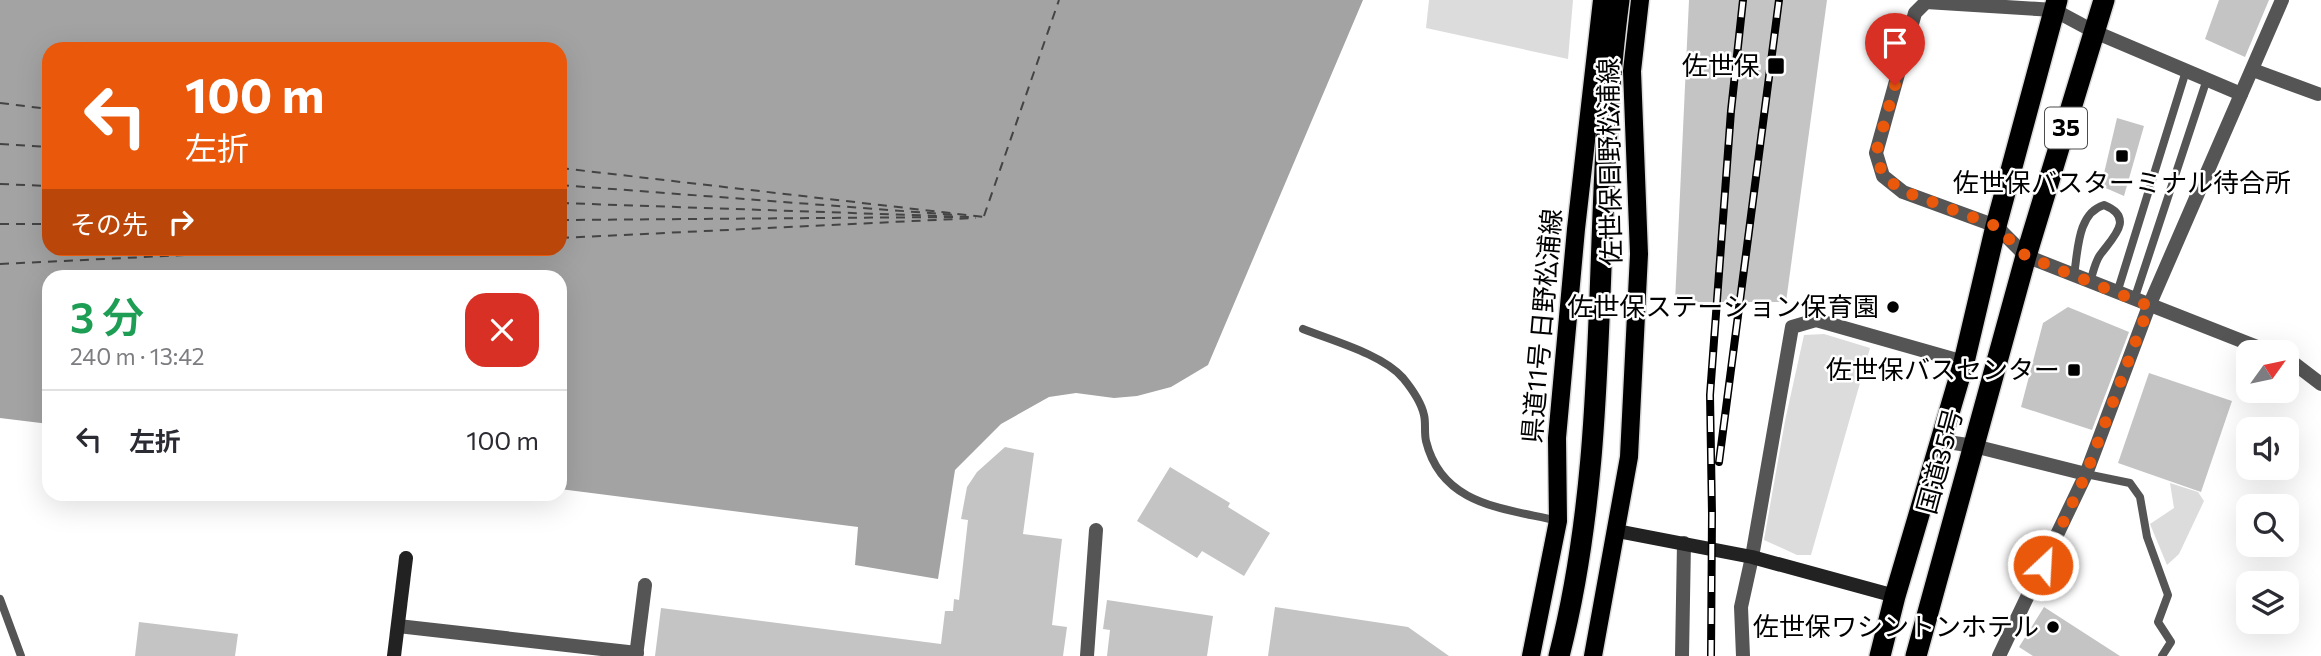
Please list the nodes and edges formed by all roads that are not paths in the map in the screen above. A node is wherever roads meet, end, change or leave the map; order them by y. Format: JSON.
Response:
{"nodes":[{"id":1,"x":1602,"y":0,"type":"edge"},
{"id":2,"x":1619,"y":0,"type":"edge"},
{"id":3,"x":1640,"y":0,"type":"edge"},
{"id":4,"x":2104,"y":0,"type":"edge"},
{"id":5,"x":2282,"y":0,"type":"edge"},
{"id":6,"x":2056,"y":5,"type":"edge"},
{"id":7,"x":2095,"y":32,"type":"junction"},
{"id":8,"x":2253,"y":70,"type":"junction"},
{"id":9,"x":2186,"y":71,"type":"junction"},
{"id":10,"x":2207,"y":79,"type":"junction"},
{"id":11,"x":2241,"y":94,"type":"junction"},
{"id":12,"x":2319,"y":96,"type":"edge"},
{"id":13,"x":1996,"y":226,"type":"junction"},
{"id":14,"x":2026,"y":256,"type":"junction"},
{"id":15,"x":2074,"y":275,"type":"junction"},
{"id":16,"x":2090,"y":282,"type":"junction"},
{"id":17,"x":2117,"y":293,"type":"junction"},
{"id":18,"x":2134,"y":300,"type":"junction"},
{"id":19,"x":2149,"y":306,"type":"junction"},
{"id":20,"x":1303,"y":329,"type":"dead end"},
{"id":21,"x":2238,"y":340,"type":"edge"},
{"id":22,"x":1964,"y":362,"type":"junction"},
{"id":23,"x":2300,"y":368,"type":"edge"},
{"id":24,"x":2321,"y":384,"type":"edge"},
{"id":25,"x":1941,"y":441,"type":"junction"},
{"id":26,"x":1974,"y":446,"type":"junction"},
{"id":27,"x":2086,"y":474,"type":"junction"},
{"id":28,"x":1558,"y":521,"type":"junction"},
{"id":29,"x":1096,"y":530,"type":"dead end"},
{"id":30,"x":1617,"y":531,"type":"junction"},
{"id":31,"x":1684,"y":543,"type":"junction"},
{"id":32,"x":1752,"y":557,"type":"junction"},
{"id":33,"x":406,"y":558,"type":"dead end"},
{"id":34,"x":645,"y":585,"type":"dead end"},
{"id":35,"x":1895,"y":596,"type":"junction"},
{"id":36,"x":0,"y":599,"type":"edge"},
{"id":37,"x":398,"y":626,"type":"junction"},
{"id":38,"x":636,"y":655,"type":"edge"},
{"id":39,"x":21,"y":656,"type":"edge"},
{"id":40,"x":394,"y":656,"type":"edge"},
{"id":41,"x":1087,"y":656,"type":"edge"},
{"id":42,"x":1531,"y":656,"type":"edge"},
{"id":43,"x":1559,"y":656,"type":"edge"},
{"id":44,"x":1593,"y":656,"type":"edge"},
{"id":45,"x":1682,"y":656,"type":"edge"},
{"id":46,"x":1743,"y":656,"type":"edge"},
{"id":47,"x":1880,"y":656,"type":"edge"},
{"id":48,"x":1916,"y":656,"type":"edge"},
{"id":49,"x":2000,"y":656,"type":"edge"},
{"id":50,"x":2162,"y":656,"type":"edge"}],
"edges":[{"from":1,"to":28,"type":"main road","name":"県道11号 日野松浦線"},
{"from":2,"to":43,"type":"highway"},
{"from":3,"to":30,"type":"main road","name":"佐世保日野松浦線"},
{"from":4,"to":7,"type":"highway","name":"国道35号","number":"35"},
{"from":5,"to":8,"type":"street"},
{"from":6,"to":7,"type":"street"},
{"from":6,"to":13,"type":"highway","name":"国道35号","number":"35"},
{"from":6,"to":13,"type":"street"},
{"from":7,"to":9,"type":"street"},
{"from":7,"to":14,"type":"highway","name":"国道35号","number":"35"},
{"from":8,"to":11,"type":"street"},
{"from":8,"to":12,"type":"street"},
{"from":9,"to":10,"type":"street"},
{"from":9,"to":17,"type":"lane"},
{"from":10,"to":11,"type":"street"},
{"from":10,"to":18,"type":"lane"},
{"from":11,"to":19,"type":"street"},
{"from":13,"to":14,"type":"street"},
{"from":13,"to":22,"type":"highway","name":"国道35号","number":"35"},
{"from":14,"to":15,"type":"street"},
{"from":14,"to":26,"type":"highway","name":"国道35号","number":"35"},
{"from":15,"to":16,"type":"street"},
{"from":15,"to":16,"type":"lane"},
{"from":16,"to":17,"type":"street"},
{"from":17,"to":18,"type":"street"},
{"from":18,"to":19,"type":"street"},
{"from":19,"to":21,"type":"street"},
{"from":19,"to":27,"type":"street"},
{"from":20,"to":28,"type":"lane"},
{"from":22,"to":25,"type":"highway","name":"国道35号","number":"35"},
{"from":22,"to":32,"type":"street"},
{"from":23,"to":24,"type":"street"},
{"from":25,"to":26,"type":"street"},
{"from":25,"to":35,"type":"highway","name":"国道35号","number":"35"},
{"from":26,"to":27,"type":"street"},
{"from":26,"to":48,"type":"highway","name":"国道35号","number":"35"},
{"from":27,"to":49,"type":"street"},
{"from":27,"to":50,"type":"lane"},
{"from":28,"to":42,"type":"main road","name":"県道11号 日野松浦線"},
{"from":29,"to":41,"type":"street"},
{"from":30,"to":31,"type":"street"},
{"from":30,"to":44,"type":"main road","name":"佐世保日野松浦線"},
{"from":31,"to":32,"type":"street"},
{"from":31,"to":45,"type":"street"},
{"from":32,"to":35,"type":"street"},
{"from":32,"to":46,"type":"street"},
{"from":33,"to":37,"type":"street"},
{"from":34,"to":38,"type":"street"},
{"from":35,"to":47,"type":"highway","name":"国道35号","number":"35"},
{"from":36,"to":39,"type":"lane"},
{"from":37,"to":38,"type":"street"},
{"from":37,"to":40,"type":"street"}]}
